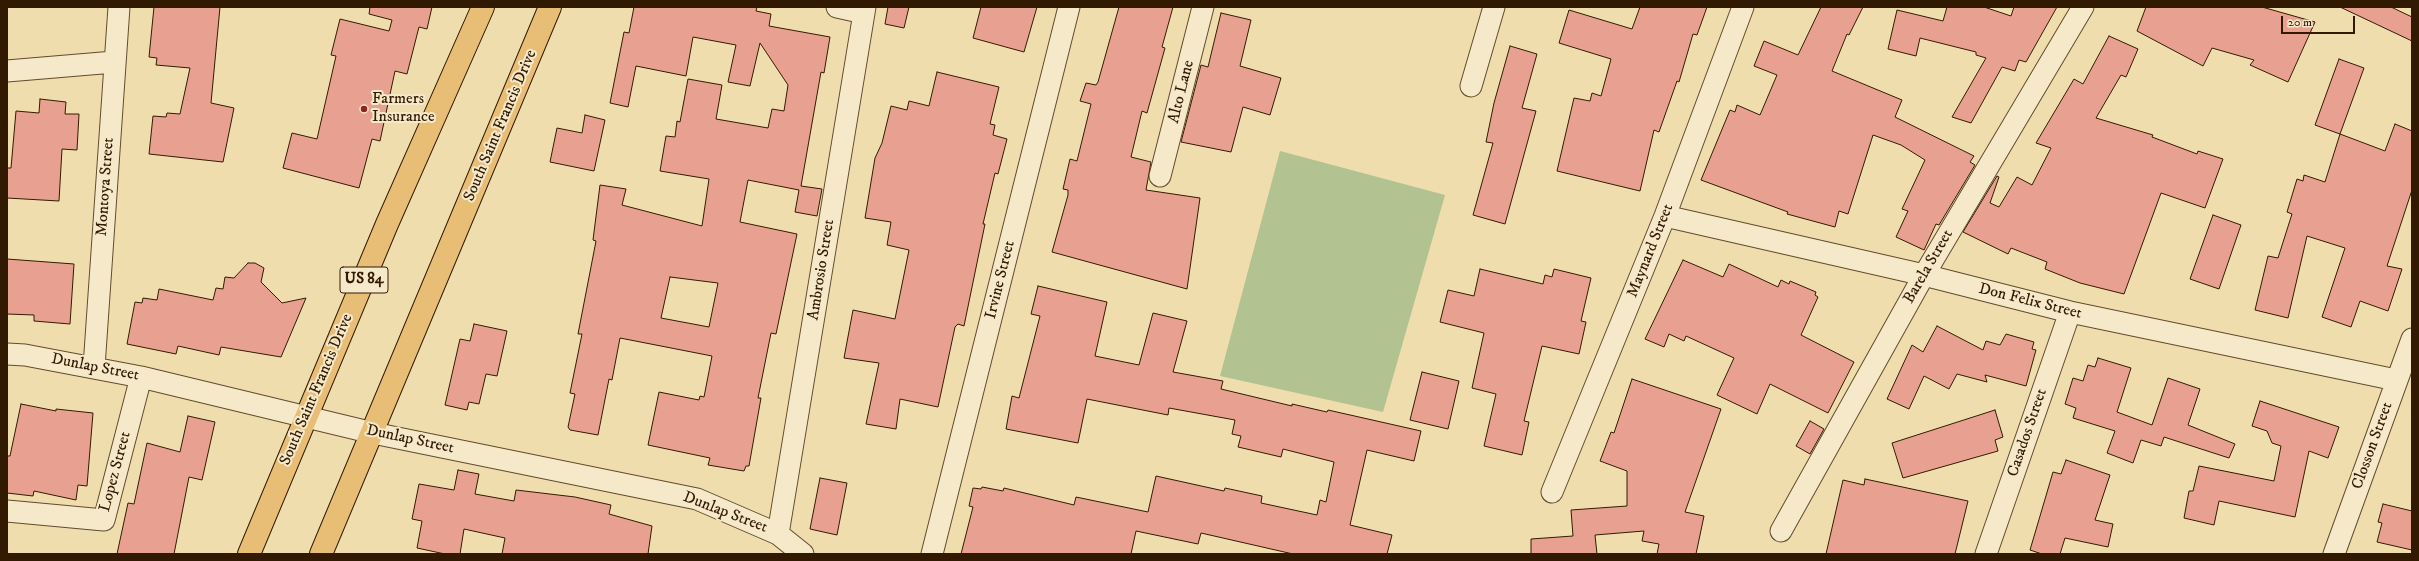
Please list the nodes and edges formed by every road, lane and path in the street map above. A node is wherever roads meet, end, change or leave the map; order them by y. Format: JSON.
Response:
{"nodes":[{"id":1,"x":119,"y":7,"type":"edge"},
{"id":2,"x":483,"y":7,"type":"edge"},
{"id":3,"x":550,"y":7,"type":"edge"},
{"id":4,"x":837,"y":7,"type":"edge"},
{"id":5,"x":1069,"y":7,"type":"edge"},
{"id":6,"x":1203,"y":7,"type":"edge"},
{"id":7,"x":1494,"y":7,"type":"edge"},
{"id":8,"x":1744,"y":7,"type":"edge"},
{"id":9,"x":2084,"y":7,"type":"edge"},
{"id":10,"x":865,"y":10,"type":"edge"},
{"id":11,"x":114,"y":62,"type":"junction"},
{"id":12,"x":7,"y":71,"type":"edge"},
{"id":13,"x":1470,"y":86,"type":"dead end"},
{"id":14,"x":1160,"y":176,"type":"dead end"},
{"id":15,"x":1665,"y":216,"type":"junction"},
{"id":16,"x":1924,"y":275,"type":"junction"},
{"id":17,"x":2070,"y":312,"type":"junction"},
{"id":18,"x":2412,"y":339,"type":"edge"},
{"id":19,"x":7,"y":354,"type":"edge"},
{"id":20,"x":94,"y":367,"type":"junction"},
{"id":21,"x":141,"y":377,"type":"junction"},
{"id":22,"x":2396,"y":380,"type":"junction"},
{"id":23,"x":306,"y":416,"type":"junction"},
{"id":24,"x":373,"y":433,"type":"junction"},
{"id":25,"x":1552,"y":492,"type":"dead end"},
{"id":26,"x":7,"y":511,"type":"edge"},
{"id":27,"x":1781,"y":531,"type":"dead end"},
{"id":28,"x":778,"y":534,"type":"junction"},
{"id":29,"x":249,"y":554,"type":"edge"},
{"id":30,"x":321,"y":554,"type":"edge"},
{"id":31,"x":803,"y":554,"type":"edge"},
{"id":32,"x":932,"y":554,"type":"edge"},
{"id":33,"x":1986,"y":554,"type":"edge"},
{"id":34,"x":2334,"y":554,"type":"edge"}],
"edges":[{"from":1,"to":11,"type":"street","name":"Montoya Street"},
{"from":2,"to":23,"type":"highway","name":"South Saint Francis Drive","number":"US 84"},
{"from":3,"to":24,"type":"highway","name":"South Saint Francis Drive"},
{"from":4,"to":10,"type":"street"},
{"from":5,"to":32,"type":"street","name":"Irvine Street"},
{"from":6,"to":14,"type":"street","name":"Alto Lane"},
{"from":7,"to":13,"type":"street"},
{"from":8,"to":15,"type":"street","name":"Maynard Street"},
{"from":9,"to":16,"type":"street","name":"Barela Street"},
{"from":10,"to":28,"type":"street","name":"Ambrosio Street"},
{"from":11,"to":12,"type":"street"},
{"from":11,"to":20,"type":"street","name":"Montoya Street"},
{"from":15,"to":16,"type":"street","name":"Don Felix Street"},
{"from":15,"to":25,"type":"street","name":"Maynard Street"},
{"from":16,"to":17,"type":"street","name":"Don Felix Street"},
{"from":16,"to":27,"type":"street","name":"Barela Street"},
{"from":17,"to":22,"type":"street","name":"Don Felix Street"},
{"from":17,"to":33,"type":"street","name":"Casados Street"},
{"from":18,"to":22,"type":"street","name":"Closson Street"},
{"from":19,"to":20,"type":"street","name":"Dunlap Street"},
{"from":20,"to":21,"type":"street","name":"Dunlap Street"},
{"from":21,"to":23,"type":"street","name":"Dunlap Street"},
{"from":21,"to":26,"type":"street","name":"Lopez Street"},
{"from":22,"to":34,"type":"street","name":"Closson Street"},
{"from":23,"to":24,"type":"street","name":"Dunlap Street"},
{"from":23,"to":29,"type":"highway","name":"South Saint Francis Drive","number":"US 84"},
{"from":24,"to":28,"type":"street","name":"Dunlap Street"},
{"from":24,"to":30,"type":"highway","name":"South Saint Francis Drive"},
{"from":28,"to":31,"type":"street","name":"Dunlap Street"}]}
